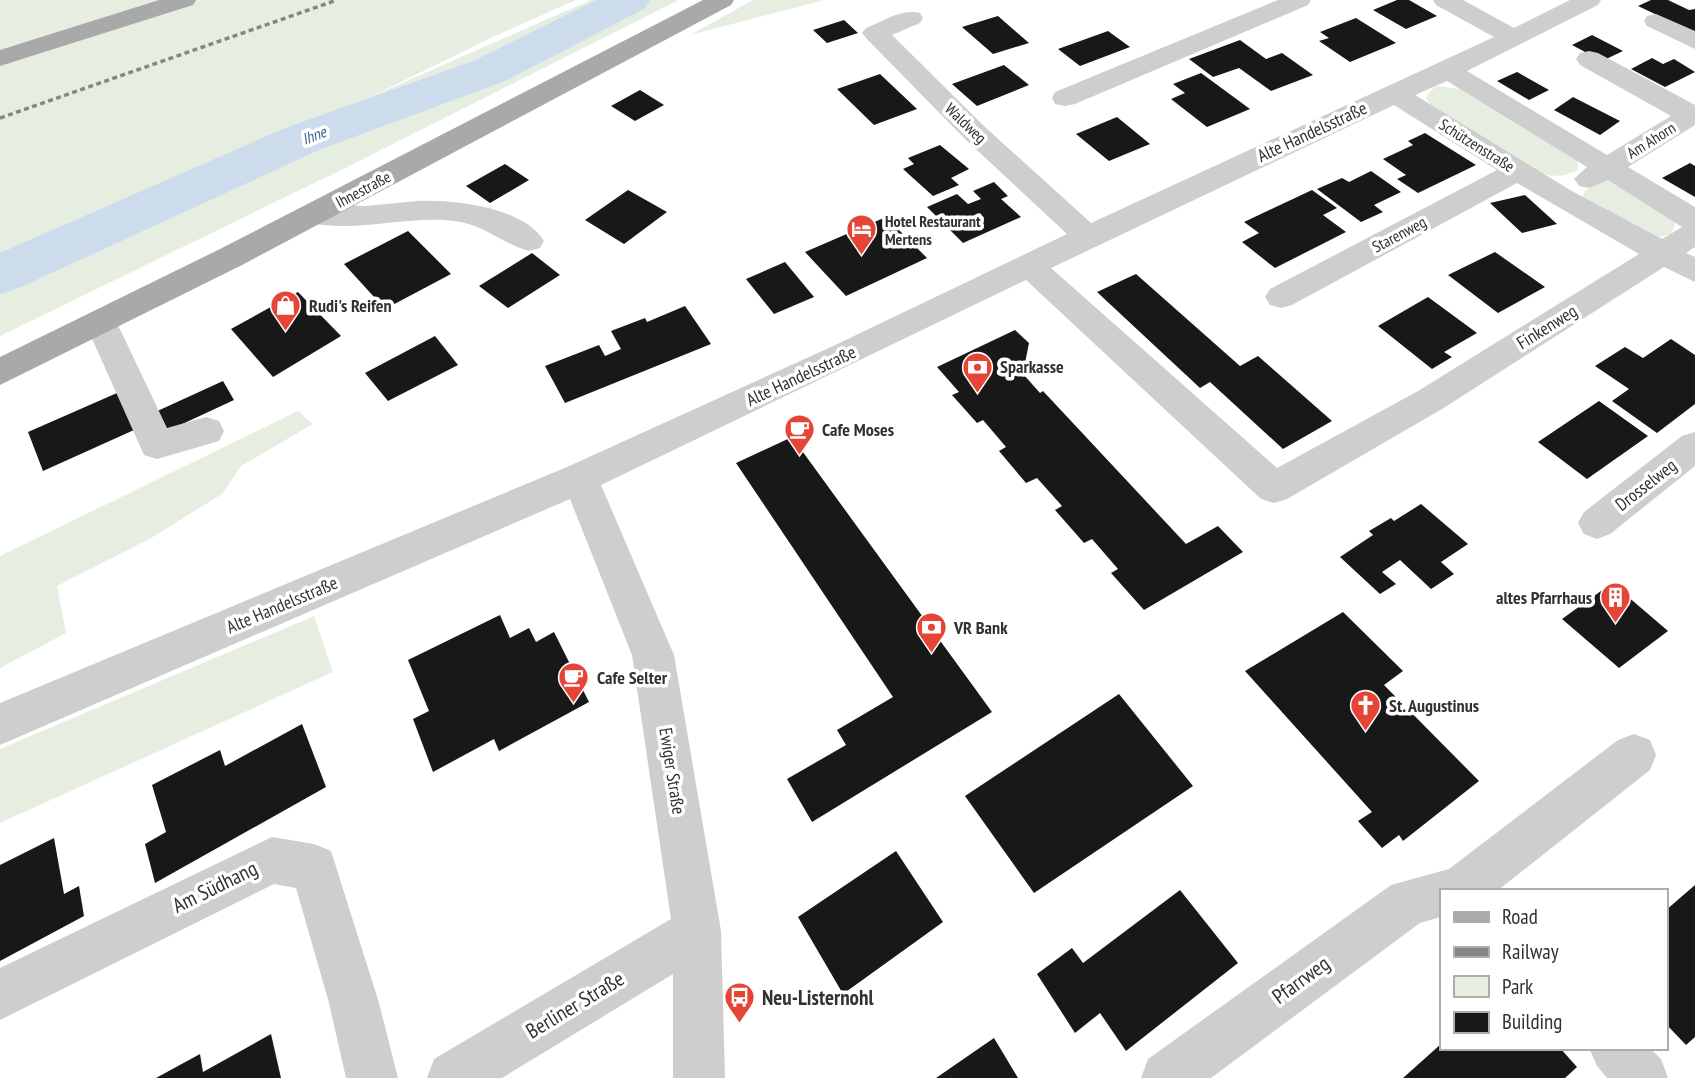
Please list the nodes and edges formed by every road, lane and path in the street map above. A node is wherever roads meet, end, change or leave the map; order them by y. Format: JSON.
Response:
{"nodes":[{"id":1,"x":184,"y":0,"type":"edge"},
{"id":2,"x":722,"y":0,"type":"edge"},
{"id":3,"x":1299,"y":0,"type":"edge"},
{"id":4,"x":1445,"y":0,"type":"edge"},
{"id":5,"x":1589,"y":0,"type":"edge"},
{"id":6,"x":911,"y":18,"type":"dead end"},
{"id":7,"x":1657,"y":21,"type":"dead end"},
{"id":8,"x":1512,"y":37,"type":"junction"},
{"id":9,"x":1695,"y":41,"type":"edge"},
{"id":10,"x":0,"y":58,"type":"edge"},
{"id":11,"x":1589,"y":59,"type":"dead end"},
{"id":12,"x":1448,"y":70,"type":"junction"},
{"id":13,"x":1395,"y":94,"type":"junction"},
{"id":14,"x":1065,"y":98,"type":"dead end"},
{"id":15,"x":1693,"y":115,"type":"edge"},
{"id":16,"x":1607,"y":167,"type":"junction"},
{"id":17,"x":1518,"y":171,"type":"junction"},
{"id":18,"x":1560,"y":197,"type":"junction"},
{"id":19,"x":314,"y":214,"type":"junction"},
{"id":20,"x":1695,"y":221,"type":"edge"},
{"id":21,"x":1695,"y":233,"type":"edge"},
{"id":22,"x":1088,"y":237,"type":"junction"},
{"id":23,"x":529,"y":240,"type":"dead end"},
{"id":24,"x":1664,"y":254,"type":"junction"},
{"id":25,"x":1030,"y":266,"type":"junction"},
{"id":26,"x":1695,"y":271,"type":"edge"},
{"id":27,"x":1280,"y":298,"type":"dead end"},
{"id":28,"x":101,"y":323,"type":"junction"},
{"id":29,"x":0,"y":372,"type":"edge"},
{"id":30,"x":206,"y":431,"type":"dead end"},
{"id":31,"x":1695,"y":446,"type":"edge"},
{"id":32,"x":580,"y":478,"type":"junction"},
{"id":33,"x":1597,"y":523,"type":"dead end"},
{"id":34,"x":0,"y":724,"type":"edge"},
{"id":35,"x":1634,"y":755,"type":"dead end"},
{"id":36,"x":1458,"y":889,"type":"edge"},
{"id":37,"x":1440,"y":895,"type":"edge"},
{"id":38,"x":697,"y":931,"type":"junction"},
{"id":39,"x":0,"y":995,"type":"edge"},
{"id":40,"x":1617,"y":1050,"type":"edge"},
{"id":41,"x":372,"y":1078,"type":"edge"},
{"id":42,"x":453,"y":1078,"type":"edge"},
{"id":43,"x":699,"y":1078,"type":"edge"},
{"id":44,"x":1167,"y":1078,"type":"edge"},
{"id":45,"x":1642,"y":1078,"type":"edge"}],
"edges":[{"from":1,"to":10,"type":"main road"},
{"from":2,"to":19,"type":"main road","name":"Ihnestraße"},
{"from":3,"to":14,"type":"street"},
{"from":4,"to":8,"type":"street"},
{"from":5,"to":8,"type":"street","name":"Alte Handelsstraße"},
{"from":6,"to":22,"type":"street","name":"Waldweg"},
{"from":7,"to":9,"type":"street"},
{"from":8,"to":12,"type":"street","name":"Alte Handelsstraße"},
{"from":11,"to":15,"type":"street"},
{"from":12,"to":13,"type":"street","name":"Alte Handelsstraße"},
{"from":12,"to":16,"type":"street"},
{"from":13,"to":17,"type":"street","name":"Schützenstraße"},
{"from":13,"to":22,"type":"street","name":"Alte Handelsstraße"},
{"from":15,"to":16,"type":"street","name":"Am Ahorn"},
{"from":16,"to":18,"type":"street"},
{"from":16,"to":20,"type":"street"},
{"from":17,"to":18,"type":"street","name":"Schützenstraße"},
{"from":17,"to":27,"type":"street","name":"Starenweg"},
{"from":18,"to":24,"type":"street","name":"Schützenstraße"},
{"from":19,"to":23,"type":"street"},
{"from":19,"to":28,"type":"main road","name":"Ihnestraße"},
{"from":21,"to":24,"type":"street"},
{"from":22,"to":25,"type":"street","name":"Alte Handelsstraße"},
{"from":24,"to":25,"type":"street","name":"Finkenweg"},
{"from":24,"to":26,"type":"street","name":"Schützenstraße"},
{"from":25,"to":32,"type":"street","name":"Alte Handelsstraße"},
{"from":28,"to":29,"type":"main road","name":"Ihnestraße"},
{"from":28,"to":30,"type":"street"},
{"from":31,"to":33,"type":"street","name":"Drosselweg"},
{"from":32,"to":34,"type":"street","name":"Alte Handelsstraße"},
{"from":32,"to":38,"type":"street","name":"Ewiger Straße"},
{"from":35,"to":36,"type":"street","name":"Pfarrweg"},
{"from":37,"to":44,"type":"street","name":"Pfarrweg"},
{"from":38,"to":42,"type":"street","name":"Berliner Straße"},
{"from":38,"to":43,"type":"street","name":"Ewiger Straße"},
{"from":39,"to":41,"type":"street","name":"Am Südhang"},
{"from":40,"to":45,"type":"street"}]}
